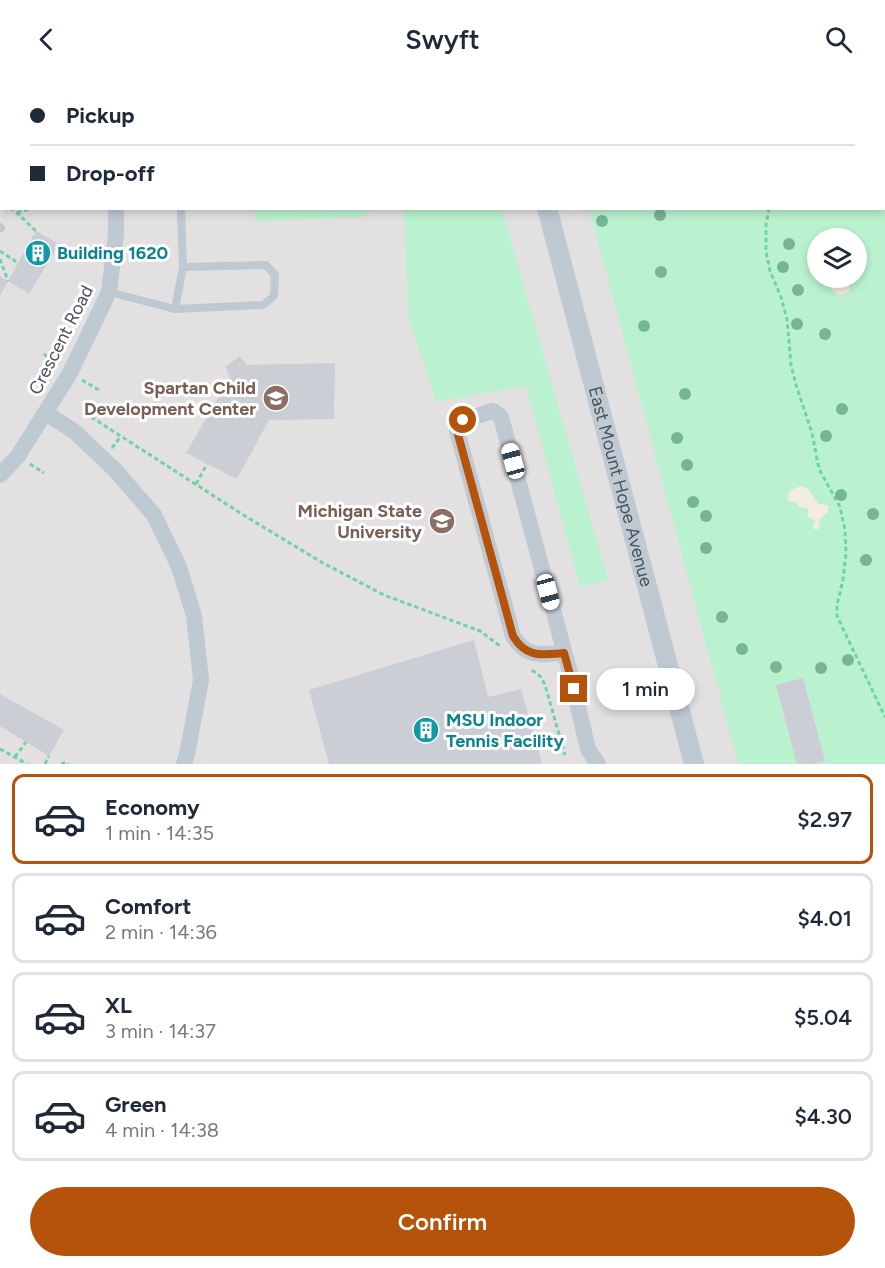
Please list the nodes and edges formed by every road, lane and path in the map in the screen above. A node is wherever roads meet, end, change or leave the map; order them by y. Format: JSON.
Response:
{"nodes":[{"id":1,"x":116,"y":210,"type":"edge"},
{"id":2,"x":182,"y":210,"type":"edge"},
{"id":3,"x":548,"y":210,"type":"edge"},
{"id":4,"x":769,"y":210,"type":"edge"},
{"id":5,"x":18,"y":211,"type":"edge"},
{"id":6,"x":36,"y":231,"type":"dead end"},
{"id":7,"x":0,"y":251,"type":"edge"},
{"id":8,"x":0,"y":259,"type":"edge"},
{"id":9,"x":18,"y":263,"type":"dead end"},
{"id":10,"x":183,"y":267,"type":"junction"},
{"id":11,"x":8,"y":281,"type":"dead end"},
{"id":12,"x":109,"y":292,"type":"junction"},
{"id":13,"x":175,"y":309,"type":"junction"},
{"id":14,"x":46,"y":413,"type":"junction"},
{"id":15,"x":85,"y":413,"type":"dead end"},
{"id":16,"x":207,"y":464,"type":"dead end"},
{"id":17,"x":0,"y":475,"type":"edge"},
{"id":18,"x":196,"y":484,"type":"junction"},
{"id":19,"x":508,"y":652,"type":"dead end"},
{"id":20,"x":564,"y":653,"type":"junction"},
{"id":21,"x":525,"y":665,"type":"dead end"},
{"id":22,"x":885,"y":717,"type":"edge"},
{"id":23,"x":26,"y":742,"type":"dead end"},
{"id":24,"x":0,"y":749,"type":"edge"},
{"id":25,"x":565,"y":755,"type":"dead end"},
{"id":26,"x":49,"y":756,"type":"dead end"},
{"id":27,"x":15,"y":757,"type":"junction"},
{"id":28,"x":27,"y":764,"type":"edge"},
{"id":29,"x":45,"y":764,"type":"edge"},
{"id":30,"x":61,"y":764,"type":"edge"},
{"id":31,"x":68,"y":764,"type":"edge"},
{"id":32,"x":184,"y":764,"type":"edge"},
{"id":33,"x":598,"y":764,"type":"edge"},
{"id":34,"x":694,"y":764,"type":"edge"}],
"edges":[{"from":1,"to":12,"type":"street","name":"Crescent Road"},
{"from":2,"to":10,"type":"lane"},
{"from":3,"to":34,"type":"street","name":"East Mount Hope Avenue"},
{"from":4,"to":22,"type":"path"},
{"from":5,"to":6,"type":"path"},
{"from":7,"to":9,"type":"path"},
{"from":8,"to":11,"type":"path"},
{"from":10,"to":13,"type":"lane"},
{"from":10,"to":13,"type":"lane"},
{"from":12,"to":13,"type":"lane"},
{"from":12,"to":14,"type":"street","name":"Crescent Road"},
{"from":14,"to":17,"type":"street","name":"Crescent Road"},
{"from":14,"to":32,"type":"street"},
{"from":15,"to":18,"type":"path"},
{"from":16,"to":18,"type":"path"},
{"from":18,"to":19,"type":"path"},
{"from":20,"to":20,"type":"street"},
{"from":20,"to":33,"type":"street"},
{"from":21,"to":25,"type":"path"},
{"from":23,"to":27,"type":"path"},
{"from":24,"to":27,"type":"path"},
{"from":26,"to":29,"type":"path"},
{"from":27,"to":28,"type":"path"},
{"from":30,"to":31,"type":"path"}]}
